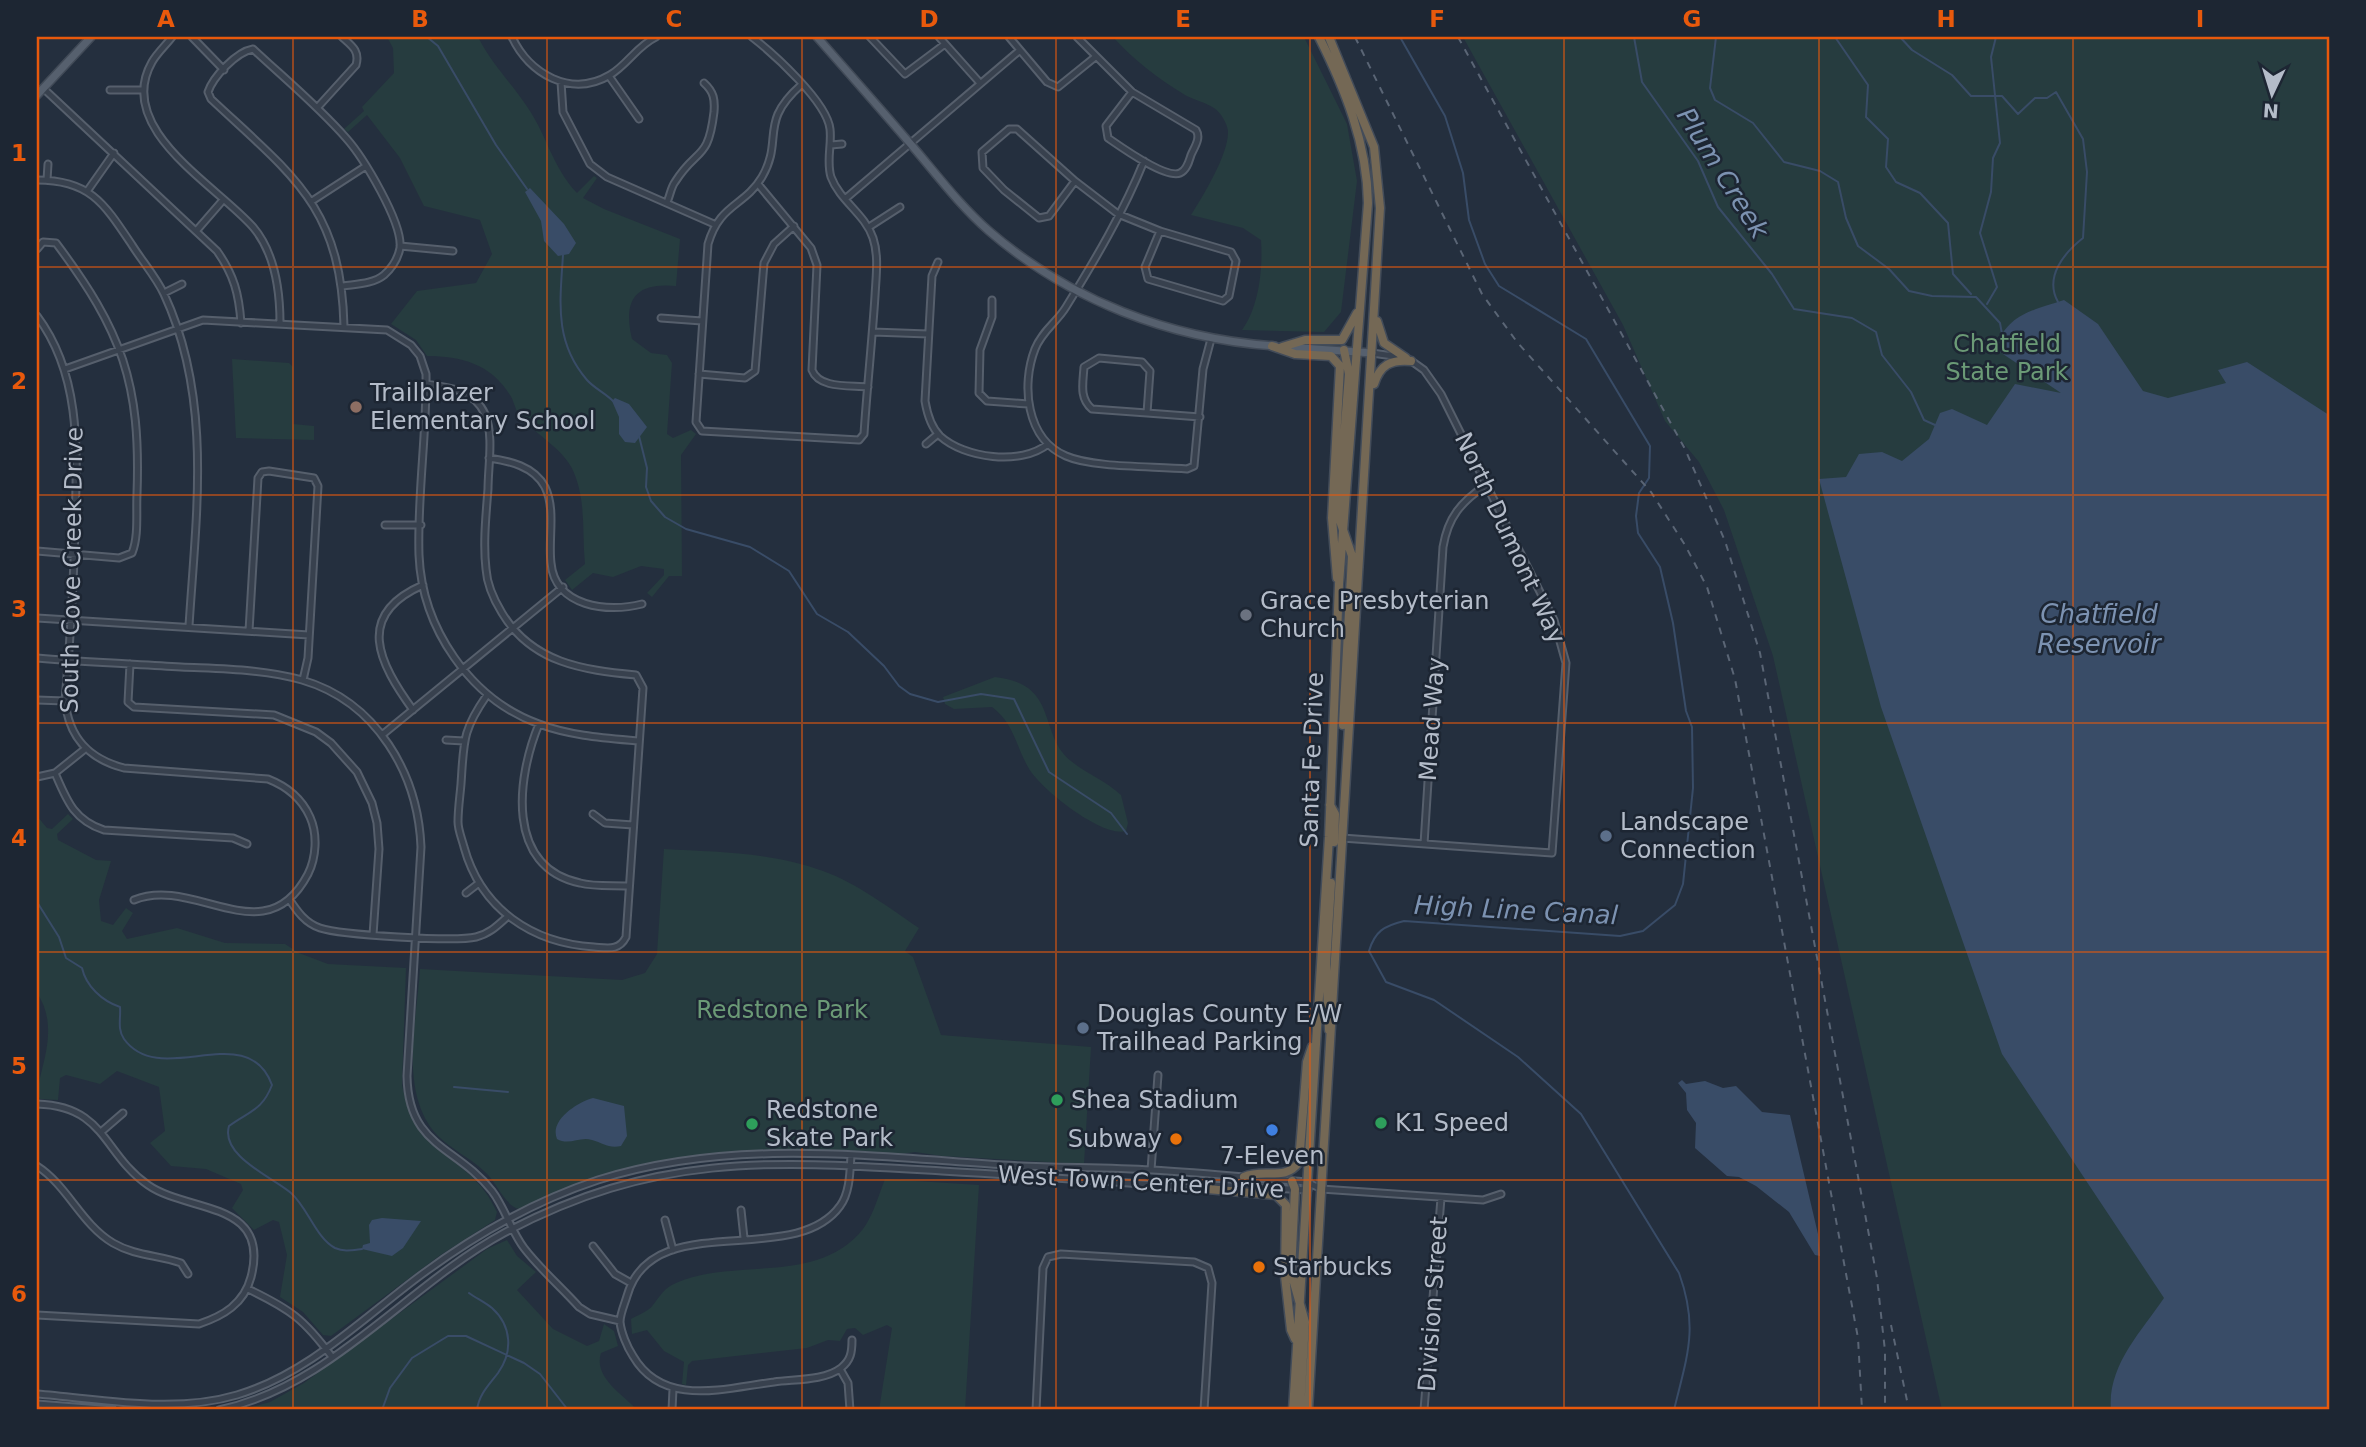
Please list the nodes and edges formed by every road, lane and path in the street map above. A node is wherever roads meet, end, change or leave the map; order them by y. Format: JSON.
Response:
{"nodes":[{"id":1,"x":90,"y":37,"type":"edge"},
{"id":2,"x":172,"y":37,"type":"edge"},
{"id":3,"x":192,"y":37,"type":"edge"},
{"id":4,"x":342,"y":37,"type":"edge"},
{"id":5,"x":512,"y":37,"type":"edge"},
{"id":6,"x":656,"y":37,"type":"edge"},
{"id":7,"x":752,"y":37,"type":"edge"},
{"id":8,"x":817,"y":37,"type":"edge"},
{"id":9,"x":870,"y":37,"type":"edge"},
{"id":10,"x":939,"y":37,"type":"edge"},
{"id":11,"x":1009,"y":37,"type":"edge"},
{"id":12,"x":1077,"y":37,"type":"edge"},
{"id":13,"x":1319,"y":37,"type":"edge"},
{"id":14,"x":1329,"y":37,"type":"edge"},
{"id":15,"x":945,"y":44,"type":"junction"},
{"id":16,"x":1020,"y":50,"type":"junction"},
{"id":17,"x":1094,"y":58,"type":"junction"},
{"id":18,"x":224,"y":70,"type":"junction"},
{"id":19,"x":609,"y":76,"type":"junction"},
{"id":20,"x":561,"y":82,"type":"junction"},
{"id":21,"x":704,"y":83,"type":"dead end"},
{"id":22,"x":980,"y":83,"type":"junction"},
{"id":23,"x":40,"y":85,"type":"edge"},
{"id":24,"x":801,"y":85,"type":"junction"},
{"id":25,"x":110,"y":90,"type":"dead end"},
{"id":26,"x":144,"y":90,"type":"junction"},
{"id":27,"x":1132,"y":92,"type":"junction"},
{"id":28,"x":37,"y":94,"type":"edge"},
{"id":29,"x":317,"y":108,"type":"junction"},
{"id":30,"x":639,"y":119,"type":"dead end"},
{"id":31,"x":909,"y":142,"type":"junction"},
{"id":32,"x":842,"y":144,"type":"dead end"},
{"id":33,"x":831,"y":145,"type":"junction"},
{"id":34,"x":114,"y":153,"type":"junction"},
{"id":35,"x":1144,"y":161,"type":"junction"},
{"id":36,"x":48,"y":164,"type":"dead end"},
{"id":37,"x":366,"y":166,"type":"junction"},
{"id":38,"x":37,"y":180,"type":"edge"},
{"id":39,"x":47,"y":180,"type":"junction"},
{"id":40,"x":1075,"y":181,"type":"junction"},
{"id":41,"x":758,"y":184,"type":"junction"},
{"id":42,"x":88,"y":190,"type":"junction"},
{"id":43,"x":845,"y":199,"type":"junction"},
{"id":44,"x":223,"y":200,"type":"junction"},
{"id":45,"x":312,"y":201,"type":"junction"},
{"id":46,"x":667,"y":202,"type":"junction"},
{"id":47,"x":900,"y":207,"type":"dead end"},
{"id":48,"x":1118,"y":214,"type":"junction"},
{"id":49,"x":714,"y":224,"type":"junction"},
{"id":50,"x":794,"y":226,"type":"junction"},
{"id":51,"x":869,"y":228,"type":"junction"},
{"id":52,"x":197,"y":230,"type":"junction"},
{"id":53,"x":1160,"y":231,"type":"junction"},
{"id":54,"x":400,"y":246,"type":"junction"},
{"id":55,"x":37,"y":249,"type":"edge"},
{"id":56,"x":453,"y":251,"type":"dead end"},
{"id":57,"x":939,"y":262,"type":"dead end"},
{"id":58,"x":182,"y":284,"type":"dead end"},
{"id":59,"x":343,"y":286,"type":"junction"},
{"id":60,"x":1076,"y":291,"type":"junction"},
{"id":61,"x":164,"y":293,"type":"junction"},
{"id":62,"x":992,"y":300,"type":"dead end"},
{"id":63,"x":1375,"y":302,"type":"junction"},
{"id":64,"x":1361,"y":303,"type":"junction"},
{"id":65,"x":37,"y":316,"type":"edge"},
{"id":66,"x":661,"y":318,"type":"dead end"},
{"id":67,"x":702,"y":321,"type":"junction"},
{"id":68,"x":241,"y":323,"type":"junction"},
{"id":69,"x":280,"y":323,"type":"junction"},
{"id":70,"x":344,"y":326,"type":"junction"},
{"id":71,"x":176,"y":328,"type":"junction"},
{"id":72,"x":873,"y":332,"type":"junction"},
{"id":73,"x":928,"y":334,"type":"junction"},
{"id":74,"x":1211,"y":339,"type":"junction"},
{"id":75,"x":1277,"y":346,"type":"junction"},
{"id":76,"x":120,"y":348,"type":"junction"},
{"id":77,"x":1344,"y":350,"type":"junction"},
{"id":78,"x":1357,"y":351,"type":"junction"},
{"id":79,"x":1373,"y":353,"type":"junction"},
{"id":80,"x":1408,"y":360,"type":"junction"},
{"id":81,"x":65,"y":369,"type":"junction"},
{"id":82,"x":699,"y":374,"type":"junction"},
{"id":83,"x":426,"y":384,"type":"junction"},
{"id":84,"x":868,"y":387,"type":"junction"},
{"id":85,"x":1370,"y":397,"type":"junction"},
{"id":86,"x":1028,"y":404,"type":"junction"},
{"id":87,"x":1147,"y":413,"type":"junction"},
{"id":88,"x":1200,"y":417,"type":"junction"},
{"id":89,"x":938,"y":434,"type":"junction"},
{"id":90,"x":926,"y":444,"type":"dead end"},
{"id":91,"x":1048,"y":444,"type":"junction"},
{"id":92,"x":489,"y":458,"type":"junction"},
{"id":93,"x":1486,"y":485,"type":"junction"},
{"id":94,"x":385,"y":525,"type":"dead end"},
{"id":95,"x":421,"y":525,"type":"junction"},
{"id":96,"x":1345,"y":533,"type":"junction"},
{"id":97,"x":37,"y":551,"type":"edge"},
{"id":98,"x":75,"y":554,"type":"junction"},
{"id":99,"x":423,"y":584,"type":"junction"},
{"id":100,"x":1339,"y":584,"type":"junction"},
{"id":101,"x":563,"y":587,"type":"junction"},
{"id":102,"x":642,"y":604,"type":"dead end"},
{"id":103,"x":37,"y":618,"type":"edge"},
{"id":104,"x":71,"y":621,"type":"junction"},
{"id":105,"x":190,"y":626,"type":"junction"},
{"id":106,"x":512,"y":629,"type":"junction"},
{"id":107,"x":249,"y":631,"type":"junction"},
{"id":108,"x":309,"y":635,"type":"junction"},
{"id":109,"x":37,"y":658,"type":"edge"},
{"id":110,"x":68,"y":660,"type":"junction"},
{"id":111,"x":130,"y":664,"type":"junction"},
{"id":112,"x":462,"y":670,"type":"junction"},
{"id":113,"x":303,"y":680,"type":"junction"},
{"id":114,"x":487,"y":695,"type":"junction"},
{"id":115,"x":37,"y":699,"type":"edge"},
{"id":116,"x":65,"y":701,"type":"junction"},
{"id":117,"x":413,"y":710,"type":"junction"},
{"id":118,"x":538,"y":724,"type":"junction"},
{"id":119,"x":383,"y":735,"type":"junction"},
{"id":120,"x":446,"y":740,"type":"dead end"},
{"id":121,"x":464,"y":741,"type":"junction"},
{"id":122,"x":639,"y":741,"type":"junction"},
{"id":123,"x":1346,"y":746,"type":"junction"},
{"id":124,"x":85,"y":749,"type":"junction"},
{"id":125,"x":55,"y":773,"type":"junction"},
{"id":126,"x":37,"y":777,"type":"edge"},
{"id":127,"x":1329,"y":805,"type":"junction"},
{"id":128,"x":593,"y":814,"type":"dead end"},
{"id":129,"x":633,"y":825,"type":"junction"},
{"id":130,"x":1342,"y":838,"type":"junction"},
{"id":131,"x":247,"y":844,"type":"dead end"},
{"id":132,"x":1424,"y":844,"type":"junction"},
{"id":133,"x":479,"y":883,"type":"junction"},
{"id":134,"x":628,"y":886,"type":"junction"},
{"id":135,"x":466,"y":893,"type":"dead end"},
{"id":136,"x":289,"y":899,"type":"junction"},
{"id":137,"x":135,"y":900,"type":"dead end"},
{"id":138,"x":507,"y":917,"type":"junction"},
{"id":139,"x":373,"y":935,"type":"junction"},
{"id":140,"x":414,"y":937,"type":"junction"},
{"id":141,"x":1315,"y":1038,"type":"junction"},
{"id":142,"x":1331,"y":1042,"type":"junction"},
{"id":143,"x":1158,"y":1075,"type":"dead end"},
{"id":144,"x":37,"y":1104,"type":"edge"},
{"id":145,"x":123,"y":1113,"type":"dead end"},
{"id":146,"x":101,"y":1132,"type":"junction"},
{"id":147,"x":851,"y":1155,"type":"junction"},
{"id":148,"x":37,"y":1166,"type":"edge"},
{"id":149,"x":850,"y":1166,"type":"junction"},
{"id":150,"x":1151,"y":1170,"type":"junction"},
{"id":151,"x":1244,"y":1177,"type":"junction"},
{"id":152,"x":1293,"y":1185,"type":"junction"},
{"id":153,"x":1306,"y":1186,"type":"junction"},
{"id":154,"x":1196,"y":1188,"type":"junction"},
{"id":155,"x":1322,"y":1189,"type":"junction"},
{"id":156,"x":1501,"y":1194,"type":"dead end"},
{"id":157,"x":1441,"y":1198,"type":"junction"},
{"id":158,"x":741,"y":1210,"type":"dead end"},
{"id":159,"x":509,"y":1219,"type":"junction"},
{"id":160,"x":665,"y":1220,"type":"dead end"},
{"id":161,"x":513,"y":1228,"type":"junction"},
{"id":162,"x":744,"y":1238,"type":"junction"},
{"id":163,"x":593,"y":1245,"type":"dead end"},
{"id":164,"x":673,"y":1250,"type":"junction"},
{"id":165,"x":188,"y":1274,"type":"dead end"},
{"id":166,"x":631,"y":1283,"type":"junction"},
{"id":167,"x":248,"y":1289,"type":"junction"},
{"id":168,"x":1298,"y":1299,"type":"junction"},
{"id":169,"x":37,"y":1315,"type":"edge"},
{"id":170,"x":620,"y":1321,"type":"junction"},
{"id":171,"x":852,"y":1340,"type":"dead end"},
{"id":172,"x":1297,"y":1342,"type":"junction"},
{"id":173,"x":326,"y":1348,"type":"junction"},
{"id":174,"x":332,"y":1357,"type":"junction"},
{"id":175,"x":840,"y":1369,"type":"junction"},
{"id":176,"x":673,"y":1389,"type":"junction"},
{"id":177,"x":37,"y":1394,"type":"edge"},
{"id":178,"x":37,"y":1404,"type":"edge"},
{"id":179,"x":113,"y":1410,"type":"edge"},
{"id":180,"x":219,"y":1410,"type":"edge"},
{"id":181,"x":671,"y":1410,"type":"edge"},
{"id":182,"x":849,"y":1410,"type":"edge"},
{"id":183,"x":1036,"y":1410,"type":"edge"},
{"id":184,"x":1204,"y":1410,"type":"edge"},
{"id":185,"x":1293,"y":1410,"type":"edge"},
{"id":186,"x":1300,"y":1410,"type":"edge"},
{"id":187,"x":1308,"y":1410,"type":"edge"},
{"id":188,"x":1424,"y":1410,"type":"edge"}],
"edges":[{"from":1,"to":23,"type":"main road"},
{"from":2,"to":26,"type":"street"},
{"from":3,"to":18,"type":"street"},
{"from":4,"to":29,"type":"street"},
{"from":5,"to":20,"type":"street"},
{"from":6,"to":19,"type":"street"},
{"from":7,"to":24,"type":"street"},
{"from":8,"to":31,"type":"main road"},
{"from":9,"to":15,"type":"street"},
{"from":10,"to":15,"type":"street"},
{"from":11,"to":16,"type":"street"},
{"from":12,"to":17,"type":"street"},
{"from":13,"to":64,"type":"highway","name":"Santa Fe Drive"},
{"from":14,"to":63,"type":"highway","name":"Santa Fe Drive"},
{"from":15,"to":22,"type":"street"},
{"from":16,"to":17,"type":"street"},
{"from":16,"to":22,"type":"street"},
{"from":17,"to":27,"type":"street"},
{"from":18,"to":29,"type":"street"},
{"from":18,"to":45,"type":"street"},
{"from":19,"to":20,"type":"street"},
{"from":19,"to":30,"type":"street"},
{"from":20,"to":46,"type":"street"},
{"from":21,"to":46,"type":"street"},
{"from":22,"to":31,"type":"street"},
{"from":23,"to":28,"type":"main road"},
{"from":23,"to":34,"type":"street"},
{"from":24,"to":33,"type":"street"},
{"from":24,"to":41,"type":"street"},
{"from":25,"to":26,"type":"street"},
{"from":26,"to":44,"type":"street"},
{"from":27,"to":35,"type":"street"},
{"from":27,"to":35,"type":"street"},
{"from":29,"to":37,"type":"street"},
{"from":31,"to":43,"type":"street"},
{"from":31,"to":60,"type":"main road"},
{"from":32,"to":33,"type":"street"},
{"from":33,"to":43,"type":"street"},
{"from":34,"to":42,"type":"street"},
{"from":34,"to":52,"type":"street"},
{"from":35,"to":48,"type":"street"},
{"from":36,"to":39,"type":"street"},
{"from":37,"to":45,"type":"street"},
{"from":37,"to":54,"type":"street"},
{"from":38,"to":39,"type":"street"},
{"from":39,"to":42,"type":"street"},
{"from":40,"to":40,"type":"street"},
{"from":40,"to":48,"type":"street"},
{"from":41,"to":49,"type":"street"},
{"from":41,"to":50,"type":"street"},
{"from":42,"to":61,"type":"street"},
{"from":43,"to":51,"type":"street"},
{"from":44,"to":52,"type":"street"},
{"from":44,"to":69,"type":"street"},
{"from":45,"to":59,"type":"street"},
{"from":46,"to":49,"type":"street"},
{"from":47,"to":51,"type":"street"},
{"from":48,"to":53,"type":"street"},
{"from":48,"to":60,"type":"street"},
{"from":49,"to":67,"type":"street"},
{"from":50,"to":82,"type":"street"},
{"from":50,"to":84,"type":"street"},
{"from":51,"to":72,"type":"street"},
{"from":52,"to":68,"type":"street"},
{"from":53,"to":53,"type":"street"},
{"from":54,"to":56,"type":"street"},
{"from":54,"to":59,"type":"street"},
{"from":55,"to":76,"type":"street"},
{"from":57,"to":73,"type":"street"},
{"from":58,"to":61,"type":"street"},
{"from":59,"to":70,"type":"street"},
{"from":60,"to":74,"type":"main road"},
{"from":60,"to":86,"type":"street"},
{"from":61,"to":71,"type":"street"},
{"from":62,"to":86,"type":"street"},
{"from":63,"to":79,"type":"highway","name":"Santa Fe Drive"},
{"from":63,"to":80,"type":"highway"},
{"from":64,"to":75,"type":"highway"},
{"from":64,"to":78,"type":"highway","name":"Santa Fe Drive"},
{"from":65,"to":81,"type":"street","name":"South Cove Creek Drive"},
{"from":66,"to":67,"type":"street"},
{"from":67,"to":82,"type":"street"},
{"from":68,"to":69,"type":"street"},
{"from":68,"to":71,"type":"street"},
{"from":69,"to":70,"type":"street"},
{"from":70,"to":83,"type":"street"},
{"from":71,"to":76,"type":"street"},
{"from":71,"to":105,"type":"street"},
{"from":72,"to":73,"type":"street"},
{"from":72,"to":84,"type":"street"},
{"from":73,"to":89,"type":"street"},
{"from":74,"to":75,"type":"main road"},
{"from":74,"to":88,"type":"street"},
{"from":75,"to":77,"type":"main road"},
{"from":75,"to":100,"type":"highway"},
{"from":76,"to":81,"type":"street"},
{"from":76,"to":98,"type":"street"},
{"from":77,"to":78,"type":"main road"},
{"from":77,"to":96,"type":"highway"},
{"from":78,"to":79,"type":"main road"},
{"from":78,"to":96,"type":"highway","name":"Santa Fe Drive"},
{"from":79,"to":80,"type":"street"},
{"from":79,"to":85,"type":"highway","name":"Santa Fe Drive"},
{"from":80,"to":85,"type":"highway"},
{"from":80,"to":93,"type":"street","name":"North Dumont Way"},
{"from":81,"to":98,"type":"street","name":"South Cove Creek Drive"},
{"from":82,"to":84,"type":"street"},
{"from":83,"to":92,"type":"street"},
{"from":83,"to":95,"type":"street"},
{"from":85,"to":123,"type":"highway","name":"Santa Fe Drive"},
{"from":86,"to":91,"type":"street"},
{"from":87,"to":87,"type":"street"},
{"from":87,"to":88,"type":"street"},
{"from":88,"to":91,"type":"street"},
{"from":89,"to":90,"type":"street"},
{"from":89,"to":91,"type":"street"},
{"from":92,"to":101,"type":"street"},
{"from":92,"to":106,"type":"street"},
{"from":93,"to":132,"type":"street","name":"Mead Way"},
{"from":93,"to":132,"type":"street","name":"North Dumont Way"},
{"from":94,"to":95,"type":"street"},
{"from":95,"to":99,"type":"street"},
{"from":96,"to":100,"type":"highway","name":"Santa Fe Drive"},
{"from":96,"to":123,"type":"highway"},
{"from":97,"to":98,"type":"street"},
{"from":98,"to":104,"type":"street","name":"South Cove Creek Drive"},
{"from":99,"to":112,"type":"street"},
{"from":99,"to":117,"type":"street"},
{"from":100,"to":127,"type":"highway","name":"Santa Fe Drive"},
{"from":101,"to":102,"type":"street"},
{"from":101,"to":106,"type":"street"},
{"from":103,"to":104,"type":"street"},
{"from":104,"to":105,"type":"street"},
{"from":104,"to":110,"type":"street","name":"South Cove Creek Drive"},
{"from":105,"to":107,"type":"street"},
{"from":106,"to":112,"type":"street"},
{"from":106,"to":122,"type":"street"},
{"from":107,"to":108,"type":"street"},
{"from":107,"to":108,"type":"street"},
{"from":108,"to":113,"type":"street"},
{"from":109,"to":110,"type":"street"},
{"from":110,"to":111,"type":"street"},
{"from":110,"to":116,"type":"street","name":"South Cove Creek Drive"},
{"from":111,"to":113,"type":"street"},
{"from":111,"to":139,"type":"street"},
{"from":112,"to":114,"type":"street"},
{"from":112,"to":117,"type":"street"},
{"from":113,"to":119,"type":"street"},
{"from":114,"to":118,"type":"street"},
{"from":114,"to":121,"type":"street"},
{"from":115,"to":116,"type":"street"},
{"from":116,"to":124,"type":"street","name":"South Cove Creek Drive"},
{"from":117,"to":119,"type":"street"},
{"from":118,"to":122,"type":"street"},
{"from":118,"to":134,"type":"street"},
{"from":119,"to":140,"type":"street"},
{"from":120,"to":121,"type":"street"},
{"from":121,"to":133,"type":"street"},
{"from":122,"to":129,"type":"street"},
{"from":123,"to":130,"type":"highway","name":"Santa Fe Drive"},
{"from":124,"to":125,"type":"street"},
{"from":124,"to":136,"type":"street","name":"South Cove Creek Drive"},
{"from":125,"to":126,"type":"street"},
{"from":125,"to":131,"type":"street"},
{"from":127,"to":141,"type":"highway","name":"Santa Fe Drive"},
{"from":127,"to":142,"type":"highway"},
{"from":128,"to":129,"type":"street"},
{"from":129,"to":134,"type":"street"},
{"from":130,"to":132,"type":"street"},
{"from":130,"to":142,"type":"highway","name":"Santa Fe Drive"},
{"from":133,"to":135,"type":"street"},
{"from":133,"to":138,"type":"street"},
{"from":134,"to":138,"type":"street"},
{"from":136,"to":137,"type":"street"},
{"from":136,"to":139,"type":"street"},
{"from":138,"to":140,"type":"street"},
{"from":139,"to":140,"type":"street"},
{"from":140,"to":159,"type":"street"},
{"from":141,"to":151,"type":"highway"},
{"from":141,"to":153,"type":"highway","name":"Santa Fe Drive"},
{"from":142,"to":155,"type":"highway","name":"Santa Fe Drive"},
{"from":143,"to":150,"type":"street"},
{"from":144,"to":146,"type":"street"},
{"from":145,"to":146,"type":"street"},
{"from":146,"to":167,"type":"street"},
{"from":147,"to":149,"type":"street"},
{"from":147,"to":150,"type":"street","name":"West Town Center Drive"},
{"from":147,"to":159,"type":"street","name":"West Town Center Drive"},
{"from":148,"to":165,"type":"street"},
{"from":149,"to":154,"type":"street","name":"West Town Center Drive"},
{"from":149,"to":161,"type":"street","name":"West Town Center Drive"},
{"from":149,"to":162,"type":"street"},
{"from":150,"to":151,"type":"street","name":"West Town Center Drive"},
{"from":151,"to":152,"type":"street","name":"West Town Center Drive"},
{"from":152,"to":153,"type":"street","name":"West Town Center Drive"},
{"from":152,"to":154,"type":"street","name":"West Town Center Drive"},
{"from":152,"to":168,"type":"highway"},
{"from":153,"to":155,"type":"street","name":"West Town Center Drive"},
{"from":153,"to":168,"type":"highway","name":"Santa Fe Drive"},
{"from":154,"to":172,"type":"highway"},
{"from":155,"to":157,"type":"street","name":"West Town Center Drive"},
{"from":155,"to":187,"type":"highway","name":"Santa Fe Drive"},
{"from":156,"to":157,"type":"street","name":"West Town Center Drive"},
{"from":157,"to":188,"type":"street","name":"Division Street"},
{"from":158,"to":162,"type":"street"},
{"from":159,"to":161,"type":"street"},
{"from":159,"to":173,"type":"street","name":"West Town Center Drive"},
{"from":160,"to":164,"type":"street"},
{"from":161,"to":170,"type":"street"},
{"from":161,"to":174,"type":"street","name":"West Town Center Drive"},
{"from":162,"to":164,"type":"street"},
{"from":163,"to":166,"type":"street"},
{"from":164,"to":166,"type":"street"},
{"from":166,"to":170,"type":"street"},
{"from":167,"to":169,"type":"street"},
{"from":167,"to":173,"type":"street"},
{"from":168,"to":172,"type":"highway","name":"Santa Fe Drive"},
{"from":168,"to":186,"type":"highway"},
{"from":170,"to":176,"type":"street"},
{"from":171,"to":175,"type":"street"},
{"from":172,"to":185,"type":"highway","name":"Santa Fe Drive"},
{"from":173,"to":174,"type":"street"},
{"from":173,"to":177,"type":"street","name":"West Town Center Drive"},
{"from":174,"to":180,"type":"street","name":"West Town Center Drive"},
{"from":175,"to":176,"type":"street"},
{"from":175,"to":182,"type":"street"},
{"from":176,"to":181,"type":"street"},
{"from":178,"to":179,"type":"street"},
{"from":183,"to":184,"type":"street"}]}
